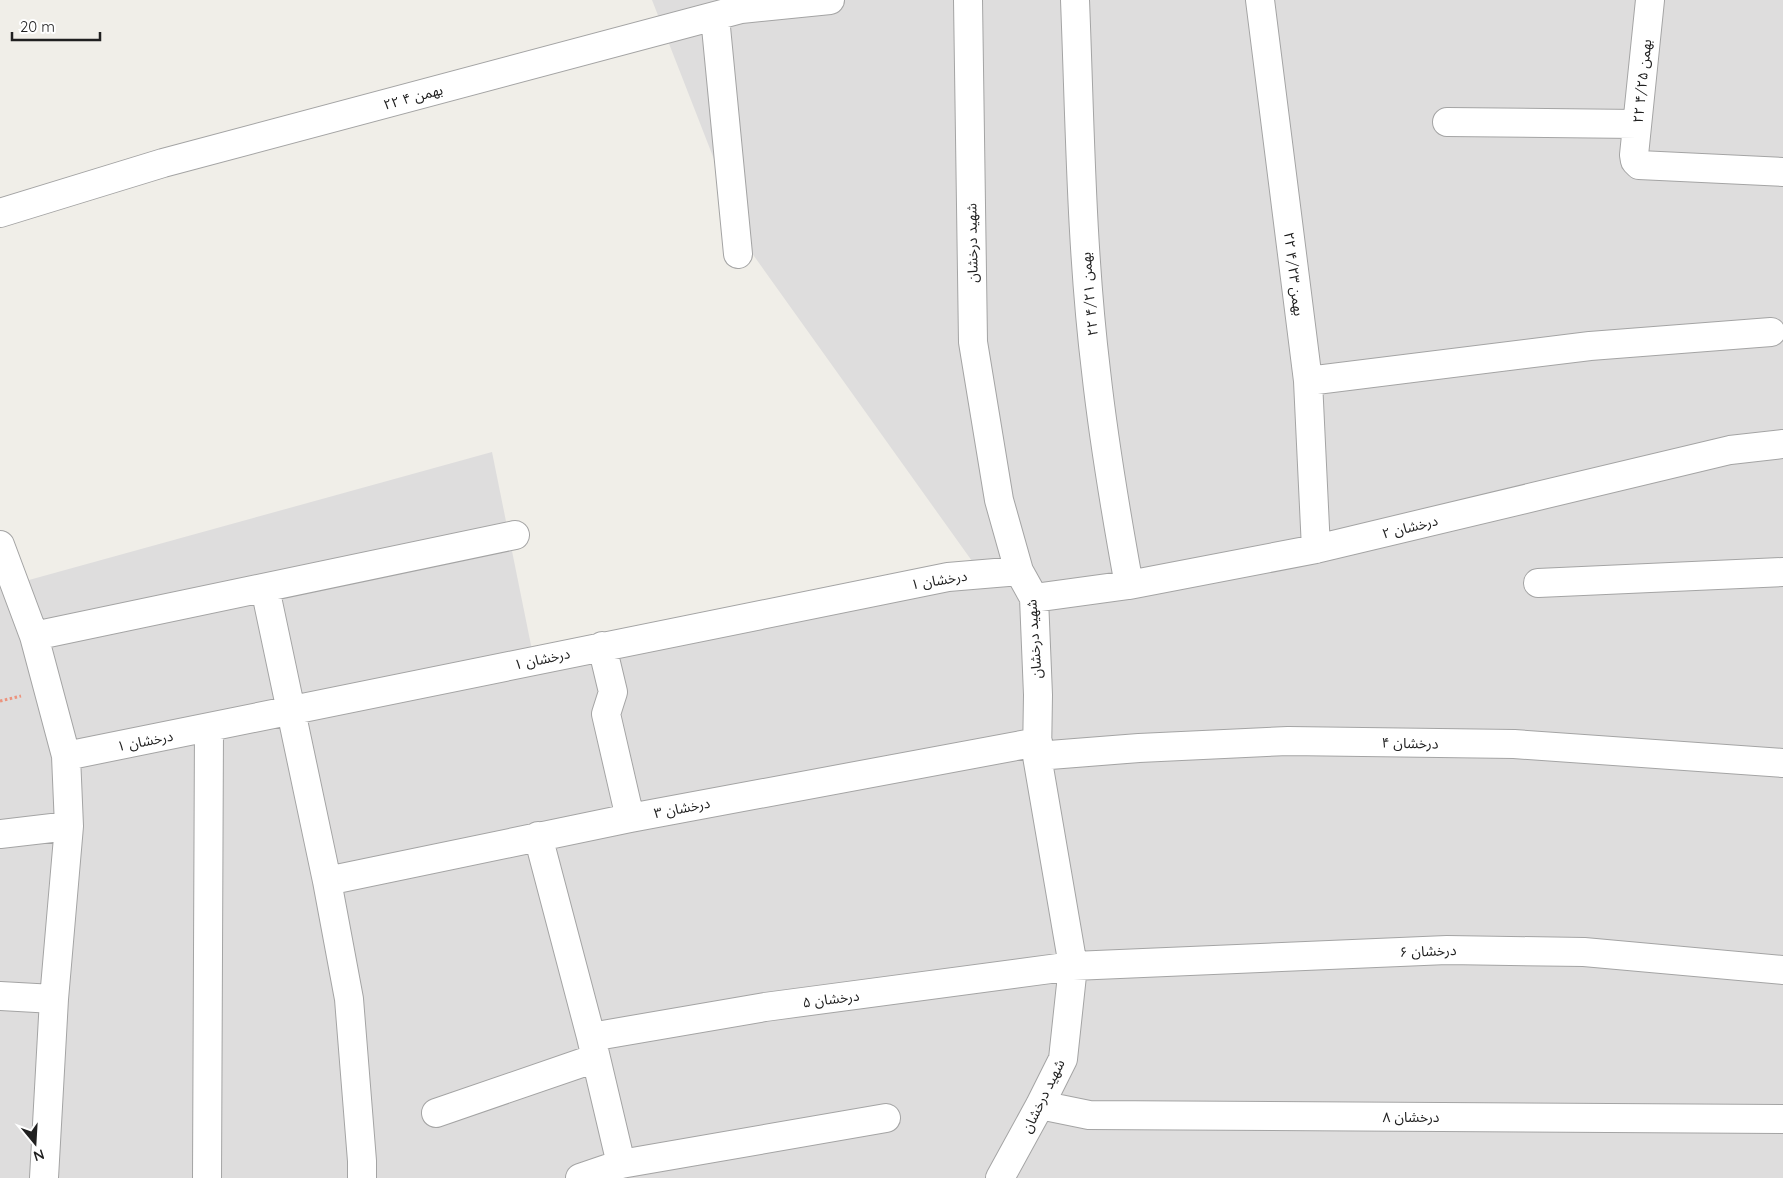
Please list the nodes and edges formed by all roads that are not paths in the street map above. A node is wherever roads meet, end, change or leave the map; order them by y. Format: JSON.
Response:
{"nodes":[{"id":1,"x":830,"y":0,"type":"edge"},
{"id":2,"x":968,"y":0,"type":"edge"},
{"id":3,"x":1075,"y":0,"type":"edge"},
{"id":4,"x":1260,"y":0,"type":"edge"},
{"id":5,"x":1650,"y":0,"type":"edge"},
{"id":6,"x":741,"y":5,"type":"edge"},
{"id":7,"x":715,"y":17,"type":"junction"},
{"id":8,"x":1447,"y":122,"type":"dead end"},
{"id":9,"x":1637,"y":124,"type":"junction"},
{"id":10,"x":1783,"y":172,"type":"edge"},
{"id":11,"x":0,"y":213,"type":"edge"},
{"id":12,"x":738,"y":254,"type":"dead end"},
{"id":13,"x":1772,"y":332,"type":"dead end"},
{"id":14,"x":1308,"y":381,"type":"junction"},
{"id":15,"x":1783,"y":444,"type":"edge"},
{"id":16,"x":515,"y":535,"type":"dead end"},
{"id":17,"x":0,"y":545,"type":"edge"},
{"id":18,"x":1316,"y":550,"type":"junction"},
{"id":19,"x":1019,"y":571,"type":"junction"},
{"id":20,"x":1783,"y":572,"type":"edge"},
{"id":21,"x":1538,"y":584,"type":"dead end"},
{"id":22,"x":1129,"y":585,"type":"junction"},
{"id":23,"x":265,"y":588,"type":"junction"},
{"id":24,"x":1034,"y":598,"type":"junction"},
{"id":25,"x":34,"y":636,"type":"junction"},
{"id":26,"x":602,"y":646,"type":"junction"},
{"id":27,"x":291,"y":710,"type":"junction"},
{"id":28,"x":209,"y":728,"type":"junction"},
{"id":29,"x":1038,"y":749,"type":"junction"},
{"id":30,"x":66,"y":756,"type":"junction"},
{"id":31,"x":1783,"y":763,"type":"edge"},
{"id":32,"x":630,"y":818,"type":"junction"},
{"id":33,"x":69,"y":826,"type":"junction"},
{"id":34,"x":0,"y":834,"type":"edge"},
{"id":35,"x":538,"y":836,"type":"junction"},
{"id":36,"x":327,"y":882,"type":"junction"},
{"id":37,"x":1073,"y":966,"type":"junction"},
{"id":38,"x":1783,"y":970,"type":"edge"},
{"id":39,"x":0,"y":996,"type":"edge"},
{"id":40,"x":54,"y":999,"type":"junction"},
{"id":41,"x":593,"y":1047,"type":"junction"},
{"id":42,"x":1040,"y":1105,"type":"junction"},
{"id":43,"x":436,"y":1113,"type":"dead end"},
{"id":44,"x":886,"y":1118,"type":"dead end"},
{"id":45,"x":1783,"y":1120,"type":"edge"},
{"id":46,"x":621,"y":1164,"type":"junction"},
{"id":47,"x":44,"y":1178,"type":"edge"},
{"id":48,"x":207,"y":1178,"type":"edge"},
{"id":49,"x":362,"y":1178,"type":"edge"},
{"id":50,"x":580,"y":1178,"type":"edge"},
{"id":51,"x":1000,"y":1178,"type":"edge"}],
"edges":[{"from":1,"to":6,"type":"street","name":"۲۲ بهمن ۴"},
{"from":2,"to":19,"type":"street","name":"شهید درخشان"},
{"from":3,"to":22,"type":"street","name":"۲۲ بهمن ۴/۲۱"},
{"from":4,"to":14,"type":"street","name":"۲۲ بهمن ۴/۲۳"},
{"from":5,"to":9,"type":"street","name":"۲۲ بهمن ۴/۲۵"},
{"from":6,"to":7,"type":"street","name":"۲۲ بهمن ۴"},
{"from":7,"to":11,"type":"street","name":"۲۲ بهمن ۴"},
{"from":7,"to":12,"type":"street"},
{"from":8,"to":9,"type":"street"},
{"from":9,"to":10,"type":"street","name":"۲۲ بهمن ۴/۲۵"},
{"from":13,"to":14,"type":"street"},
{"from":14,"to":18,"type":"street","name":"۲۲ بهمن ۴/۲۳"},
{"from":15,"to":18,"type":"street","name":"درخشان ۲"},
{"from":16,"to":23,"type":"street"},
{"from":17,"to":25,"type":"street"},
{"from":18,"to":22,"type":"street","name":"درخشان ۲"},
{"from":19,"to":24,"type":"street","name":"شهید درخشان"},
{"from":19,"to":26,"type":"street","name":"درخشان ۱"},
{"from":20,"to":21,"type":"street"},
{"from":22,"to":24,"type":"street","name":"درخشان ۲"},
{"from":23,"to":25,"type":"street"},
{"from":23,"to":27,"type":"street"},
{"from":24,"to":29,"type":"street","name":"شهید درخشان"},
{"from":25,"to":30,"type":"street"},
{"from":26,"to":27,"type":"street","name":"درخشان ۱"},
{"from":26,"to":32,"type":"street"},
{"from":27,"to":28,"type":"street","name":"درخشان ۱"},
{"from":27,"to":36,"type":"street"},
{"from":28,"to":30,"type":"street","name":"درخشان ۱"},
{"from":28,"to":48,"type":"street"},
{"from":29,"to":31,"type":"street","name":"درخشان ۴"},
{"from":29,"to":32,"type":"street","name":"درخشان ۳"},
{"from":29,"to":37,"type":"street","name":"شهید درخشان"},
{"from":30,"to":33,"type":"street"},
{"from":32,"to":35,"type":"street","name":"درخشان ۳"},
{"from":33,"to":34,"type":"street"},
{"from":33,"to":40,"type":"street"},
{"from":35,"to":36,"type":"street","name":"درخشان ۳"},
{"from":35,"to":41,"type":"street"},
{"from":36,"to":49,"type":"street"},
{"from":37,"to":38,"type":"street","name":"درخشان ۶"},
{"from":37,"to":41,"type":"street","name":"درخشان ۵"},
{"from":37,"to":42,"type":"street","name":"شهید درخشان"},
{"from":39,"to":40,"type":"street"},
{"from":40,"to":47,"type":"street"},
{"from":41,"to":43,"type":"street","name":"درخشان ۵"},
{"from":41,"to":46,"type":"street"},
{"from":42,"to":45,"type":"street","name":"درخشان ۸"},
{"from":42,"to":51,"type":"street","name":"شهید درخشان"},
{"from":44,"to":46,"type":"street"},
{"from":46,"to":50,"type":"street"}]}
